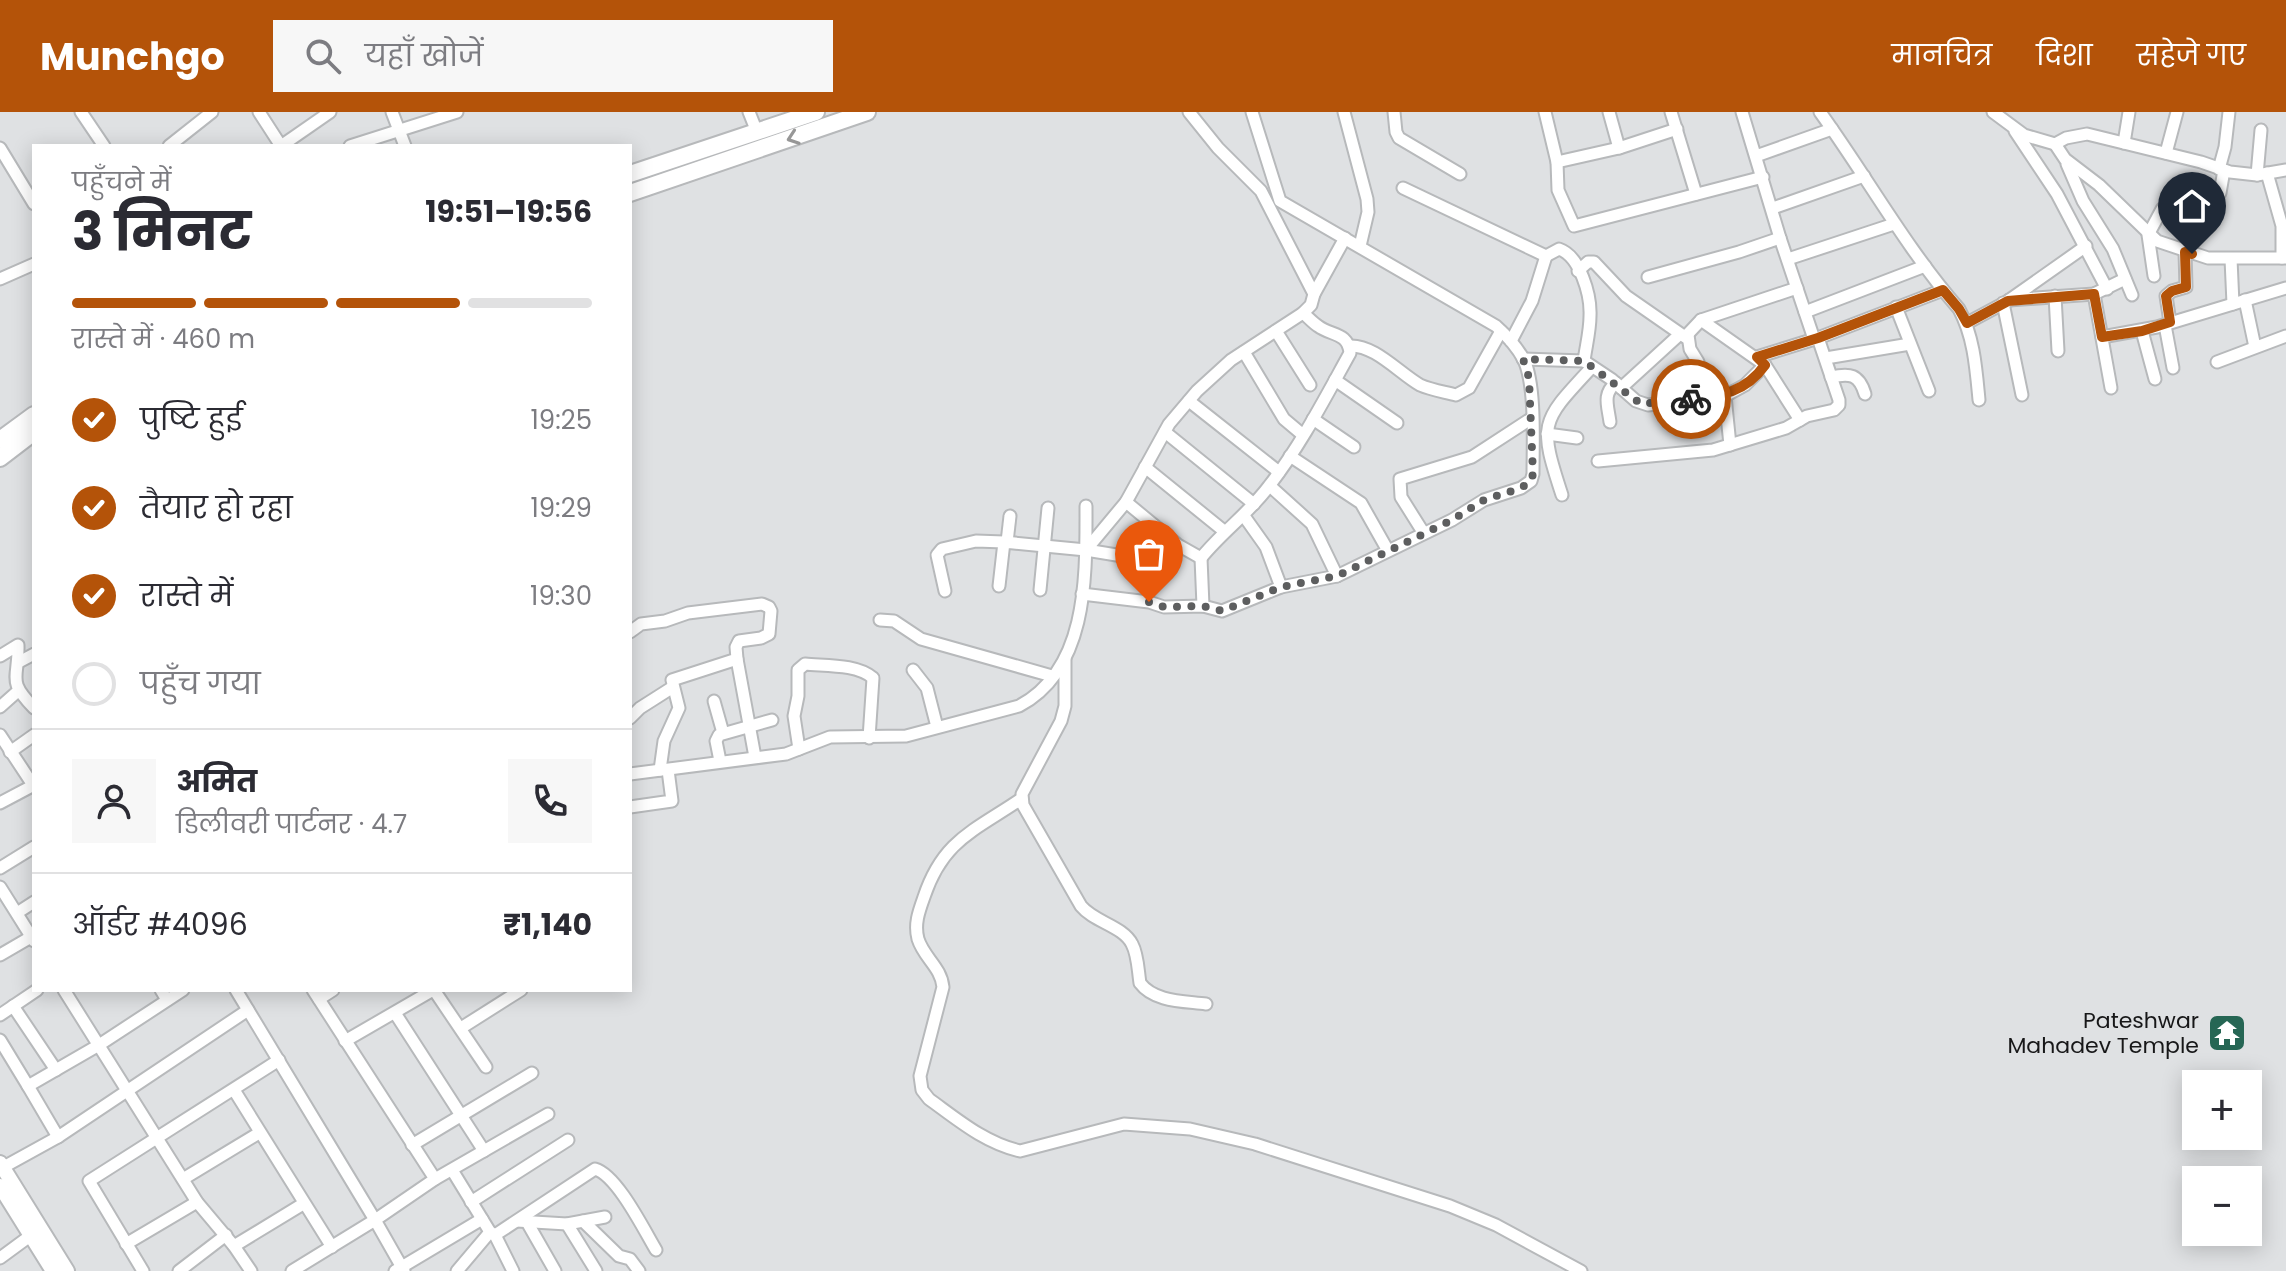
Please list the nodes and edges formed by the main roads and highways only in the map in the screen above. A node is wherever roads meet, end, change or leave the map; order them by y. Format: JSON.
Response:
{"nodes":[{"id":1,"x":816,"y":112,"type":"edge"},
{"id":2,"x":867,"y":112,"type":"edge"},
{"id":3,"x":632,"y":173,"type":"edge"},
{"id":4,"x":632,"y":192,"type":"edge"},
{"id":5,"x":32,"y":416,"type":"edge"},
{"id":6,"x":32,"y":434,"type":"edge"},
{"id":7,"x":0,"y":440,"type":"edge"},
{"id":8,"x":0,"y":458,"type":"edge"}],
"edges":[{"from":1,"to":3,"type":"main road"},
{"from":2,"to":4,"type":"main road","one_way":true},
{"from":5,"to":7,"type":"main road"},
{"from":6,"to":8,"type":"main road"}]}
